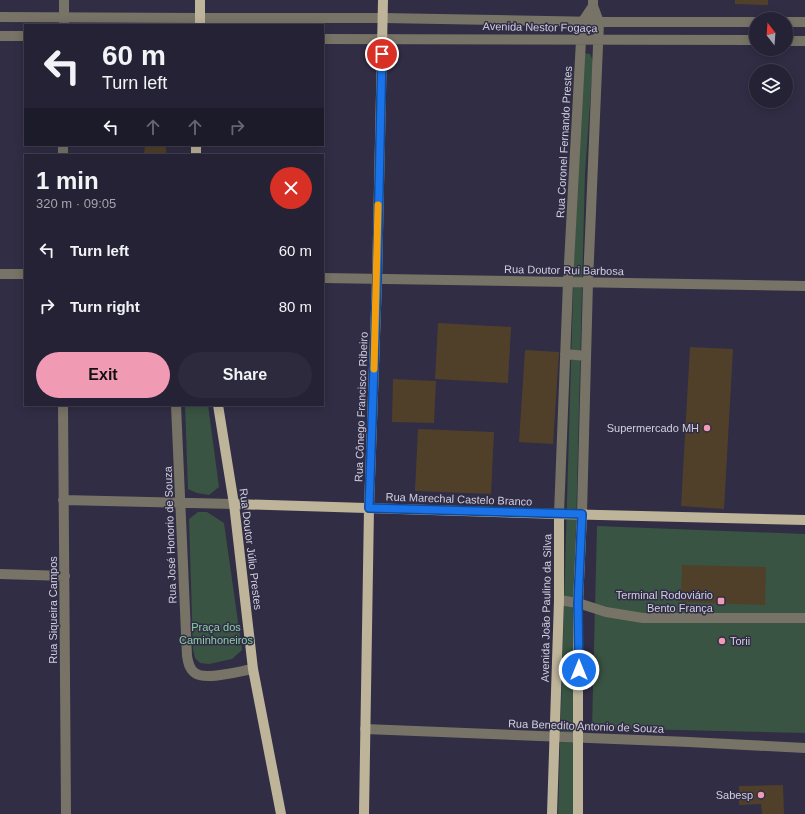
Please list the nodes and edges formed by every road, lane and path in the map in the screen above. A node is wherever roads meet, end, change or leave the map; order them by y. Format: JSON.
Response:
{"nodes":[{"id":1,"x":64,"y":0,"type":"edge"},
{"id":2,"x":200,"y":0,"type":"edge"},
{"id":3,"x":383,"y":0,"type":"edge"},
{"id":4,"x":593,"y":3,"type":"edge"},
{"id":5,"x":0,"y":17,"type":"edge"},
{"id":6,"x":383,"y":18,"type":"junction"},
{"id":7,"x":496,"y":20,"type":"junction"},
{"id":8,"x":64,"y":21,"type":"edge"},
{"id":9,"x":583,"y":21,"type":"junction"},
{"id":10,"x":200,"y":22,"type":"edge"},
{"id":11,"x":599,"y":22,"type":"junction"},
{"id":12,"x":749,"y":22,"type":"edge"},
{"id":13,"x":793,"y":22,"type":"edge"},
{"id":14,"x":805,"y":22,"type":"edge"},
{"id":15,"x":0,"y":36,"type":"edge"},
{"id":16,"x":24,"y":36,"type":"edge"},
{"id":17,"x":324,"y":38,"type":"edge"},
{"id":18,"x":494,"y":38,"type":"junction"},
{"id":19,"x":382,"y":39,"type":"junction"},
{"id":20,"x":581,"y":40,"type":"junction"},
{"id":21,"x":598,"y":40,"type":"junction"},
{"id":22,"x":749,"y":40,"type":"edge"},
{"id":23,"x":793,"y":41,"type":"edge"},
{"id":24,"x":805,"y":41,"type":"edge"},
{"id":25,"x":0,"y":274,"type":"edge"},
{"id":26,"x":24,"y":274,"type":"edge"},
{"id":27,"x":324,"y":278,"type":"edge"},
{"id":28,"x":377,"y":280,"type":"junction"},
{"id":29,"x":568,"y":282,"type":"junction"},
{"id":30,"x":588,"y":282,"type":"junction"},
{"id":31,"x":805,"y":286,"type":"edge"},
{"id":32,"x":565,"y":354,"type":"junction"},
{"id":33,"x":586,"y":356,"type":"junction"},
{"id":34,"x":63,"y":406,"type":"edge"},
{"id":35,"x":176,"y":406,"type":"edge"},
{"id":36,"x":218,"y":406,"type":"edge"},
{"id":37,"x":63,"y":500,"type":"junction"},
{"id":38,"x":180,"y":502,"type":"junction"},
{"id":39,"x":234,"y":504,"type":"junction"},
{"id":40,"x":369,"y":508,"type":"junction"},
{"id":41,"x":560,"y":514,"type":"junction"},
{"id":42,"x":582,"y":514,"type":"junction"},
{"id":43,"x":805,"y":520,"type":"edge"},
{"id":44,"x":0,"y":574,"type":"edge"},
{"id":45,"x":65,"y":576,"type":"junction"},
{"id":46,"x":559,"y":600,"type":"junction"},
{"id":47,"x":578,"y":603,"type":"junction"},
{"id":48,"x":805,"y":618,"type":"edge"},
{"id":49,"x":253,"y":669,"type":"junction"},
{"id":50,"x":365,"y":729,"type":"junction"},
{"id":51,"x":555,"y":736,"type":"junction"},
{"id":52,"x":579,"y":737,"type":"junction"},
{"id":53,"x":805,"y":748,"type":"edge"},
{"id":54,"x":66,"y":814,"type":"edge"},
{"id":55,"x":281,"y":814,"type":"edge"},
{"id":56,"x":364,"y":814,"type":"edge"},
{"id":57,"x":552,"y":814,"type":"edge"},
{"id":58,"x":578,"y":814,"type":"edge"}],
"edges":[{"from":1,"to":8,"type":"street"},
{"from":2,"to":10,"type":"main road"},
{"from":3,"to":6,"type":"main road","name":"Rua Cônego Francisco Ribeiro"},
{"from":4,"to":9,"type":"street","name":"Rua Coronel Fernando Prestes"},
{"from":4,"to":11,"type":"street","name":"Rua Coronel Fernando Prestes"},
{"from":5,"to":8,"type":"street","name":"Avenida Nestor Fogaça"},
{"from":6,"to":7,"type":"street","name":"Avenida Nestor Fogaça"},
{"from":6,"to":10,"type":"street","name":"Avenida Nestor Fogaça"},
{"from":6,"to":19,"type":"main road","name":"Rua Cônego Francisco Ribeiro"},
{"from":7,"to":9,"type":"street","name":"Avenida Nestor Fogaça"},
{"from":7,"to":18,"type":"street"},
{"from":8,"to":10,"type":"street","name":"Avenida Nestor Fogaça"},
{"from":9,"to":11,"type":"street","name":"Avenida Nestor Fogaça"},
{"from":9,"to":20,"type":"street","name":"Rua Coronel Fernando Prestes"},
{"from":11,"to":12,"type":"street","name":"Avenida Nestor Fogaça"},
{"from":11,"to":21,"type":"street","name":"Rua Coronel Fernando Prestes"},
{"from":13,"to":14,"type":"street"},
{"from":15,"to":16,"type":"street"},
{"from":17,"to":19,"type":"street","name":"Avenida Nestor Fogaça"},
{"from":18,"to":19,"type":"street","name":"Avenida Nestor Fogaça"},
{"from":18,"to":20,"type":"street","name":"Avenida Nestor Fogaça"},
{"from":19,"to":28,"type":"main road","name":"Rua Cônego Francisco Ribeiro"},
{"from":20,"to":21,"type":"street","name":"Avenida Nestor Fogaça"},
{"from":20,"to":29,"type":"street","name":"Rua Coronel Fernando Prestes"},
{"from":21,"to":22,"type":"street","name":"Avenida Nestor Fogaça"},
{"from":21,"to":30,"type":"street","name":"Rua Coronel Fernando Prestes"},
{"from":23,"to":24,"type":"street"},
{"from":25,"to":26,"type":"street"},
{"from":27,"to":28,"type":"street","name":"Rua Doutor Rui Barbosa"},
{"from":28,"to":29,"type":"street","name":"Rua Doutor Rui Barbosa"},
{"from":28,"to":40,"type":"main road","name":"Rua Cônego Francisco Ribeiro"},
{"from":29,"to":30,"type":"street","name":"Rua Doutor Rui Barbosa"},
{"from":29,"to":32,"type":"street","name":"Avenida João Paulino da Silva"},
{"from":30,"to":31,"type":"street","name":"Rua Doutor Rui Barbosa"},
{"from":30,"to":33,"type":"street"},
{"from":32,"to":33,"type":"street"},
{"from":32,"to":41,"type":"street","name":"Avenida João Paulino da Silva"},
{"from":33,"to":42,"type":"street"},
{"from":34,"to":37,"type":"street","name":"Rua Siqueira Campos"},
{"from":35,"to":38,"type":"street","name":"Rua José Honorio de Souza"},
{"from":36,"to":39,"type":"main road","name":"Rua Doutor Júlio Prestes"},
{"from":37,"to":38,"type":"street","name":"Rua Marechal Castelo Branco"},
{"from":37,"to":45,"type":"street","name":"Rua Siqueira Campos"},
{"from":38,"to":39,"type":"street","name":"Rua Marechal Castelo Branco"},
{"from":38,"to":49,"type":"street","name":"Rua José Honorio de Souza"},
{"from":39,"to":40,"type":"main road","name":"Rua Marechal Castelo Branco"},
{"from":39,"to":49,"type":"main road","name":"Rua Doutor Júlio Prestes"},
{"from":40,"to":41,"type":"main road","name":"Rua Marechal Castelo Branco"},
{"from":40,"to":50,"type":"main road","name":"Rua Cônego Francisco Ribeiro"},
{"from":41,"to":42,"type":"main road","name":"Rua Marechal Castelo Branco"},
{"from":41,"to":46,"type":"main road","name":"Avenida João Paulino da Silva"},
{"from":42,"to":43,"type":"main road","name":"Rua Marechal Castelo Branco"},
{"from":42,"to":47,"type":"main road"},
{"from":44,"to":45,"type":"street"},
{"from":45,"to":54,"type":"street","name":"Rua Siqueira Campos"},
{"from":46,"to":47,"type":"street"},
{"from":46,"to":51,"type":"main road","name":"Avenida João Paulino da Silva"},
{"from":47,"to":48,"type":"street"},
{"from":47,"to":52,"type":"main road"},
{"from":49,"to":55,"type":"main road","name":"Rua Doutor Júlio Prestes"},
{"from":50,"to":51,"type":"street","name":"Rua Benedito Antonio de Souza"},
{"from":50,"to":56,"type":"main road","name":"Rua Cônego Francisco Ribeiro"},
{"from":51,"to":52,"type":"street","name":"Rua Benedito Antonio de Souza"},
{"from":51,"to":57,"type":"main road","name":"Avenida João Paulino da Silva"},
{"from":52,"to":53,"type":"street","name":"Rua Benedito Antonio de Souza"},
{"from":52,"to":58,"type":"main road"}]}
